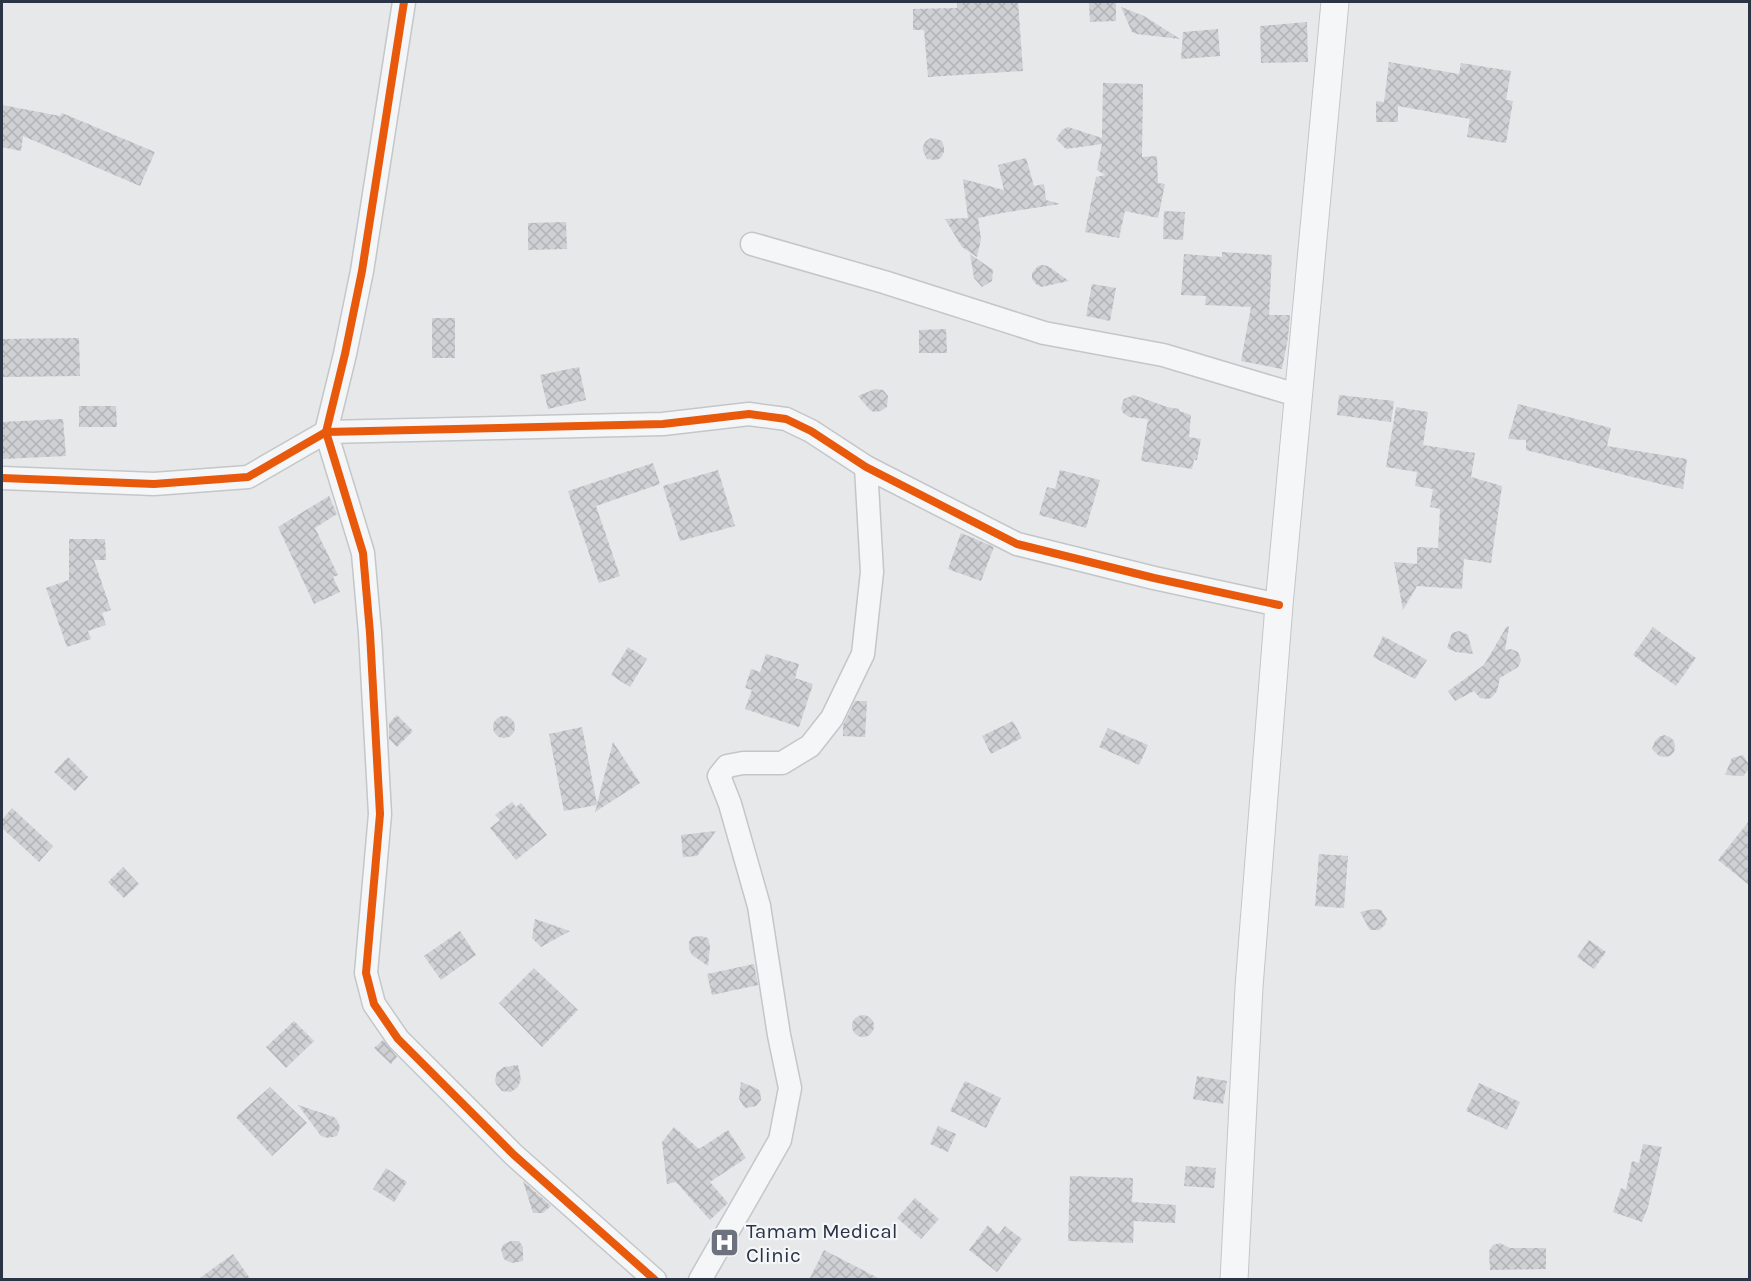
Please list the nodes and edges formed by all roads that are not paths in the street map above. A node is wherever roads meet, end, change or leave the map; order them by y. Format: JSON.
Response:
{"nodes":[{"id":1,"x":404,"y":2,"type":"edge"},
{"id":2,"x":1335,"y":2,"type":"edge"},
{"id":3,"x":752,"y":244,"type":"dead end"},
{"id":4,"x":1299,"y":396,"type":"junction"},
{"id":5,"x":326,"y":432,"type":"junction"},
{"id":6,"x":866,"y":467,"type":"junction"},
{"id":7,"x":2,"y":478,"type":"edge"},
{"id":8,"x":1279,"y":605,"type":"junction"},
{"id":9,"x":655,"y":1280,"type":"edge"},
{"id":10,"x":700,"y":1280,"type":"edge"},
{"id":11,"x":1234,"y":1280,"type":"edge"}],
"edges":[{"from":1,"to":5,"type":"street"},
{"from":2,"to":4,"type":"street"},
{"from":3,"to":4,"type":"street"},
{"from":4,"to":8,"type":"street"},
{"from":5,"to":6,"type":"street"},
{"from":5,"to":7,"type":"street"},
{"from":5,"to":9,"type":"street"},
{"from":6,"to":8,"type":"street"},
{"from":6,"to":10,"type":"street"},
{"from":8,"to":11,"type":"street"}]}
